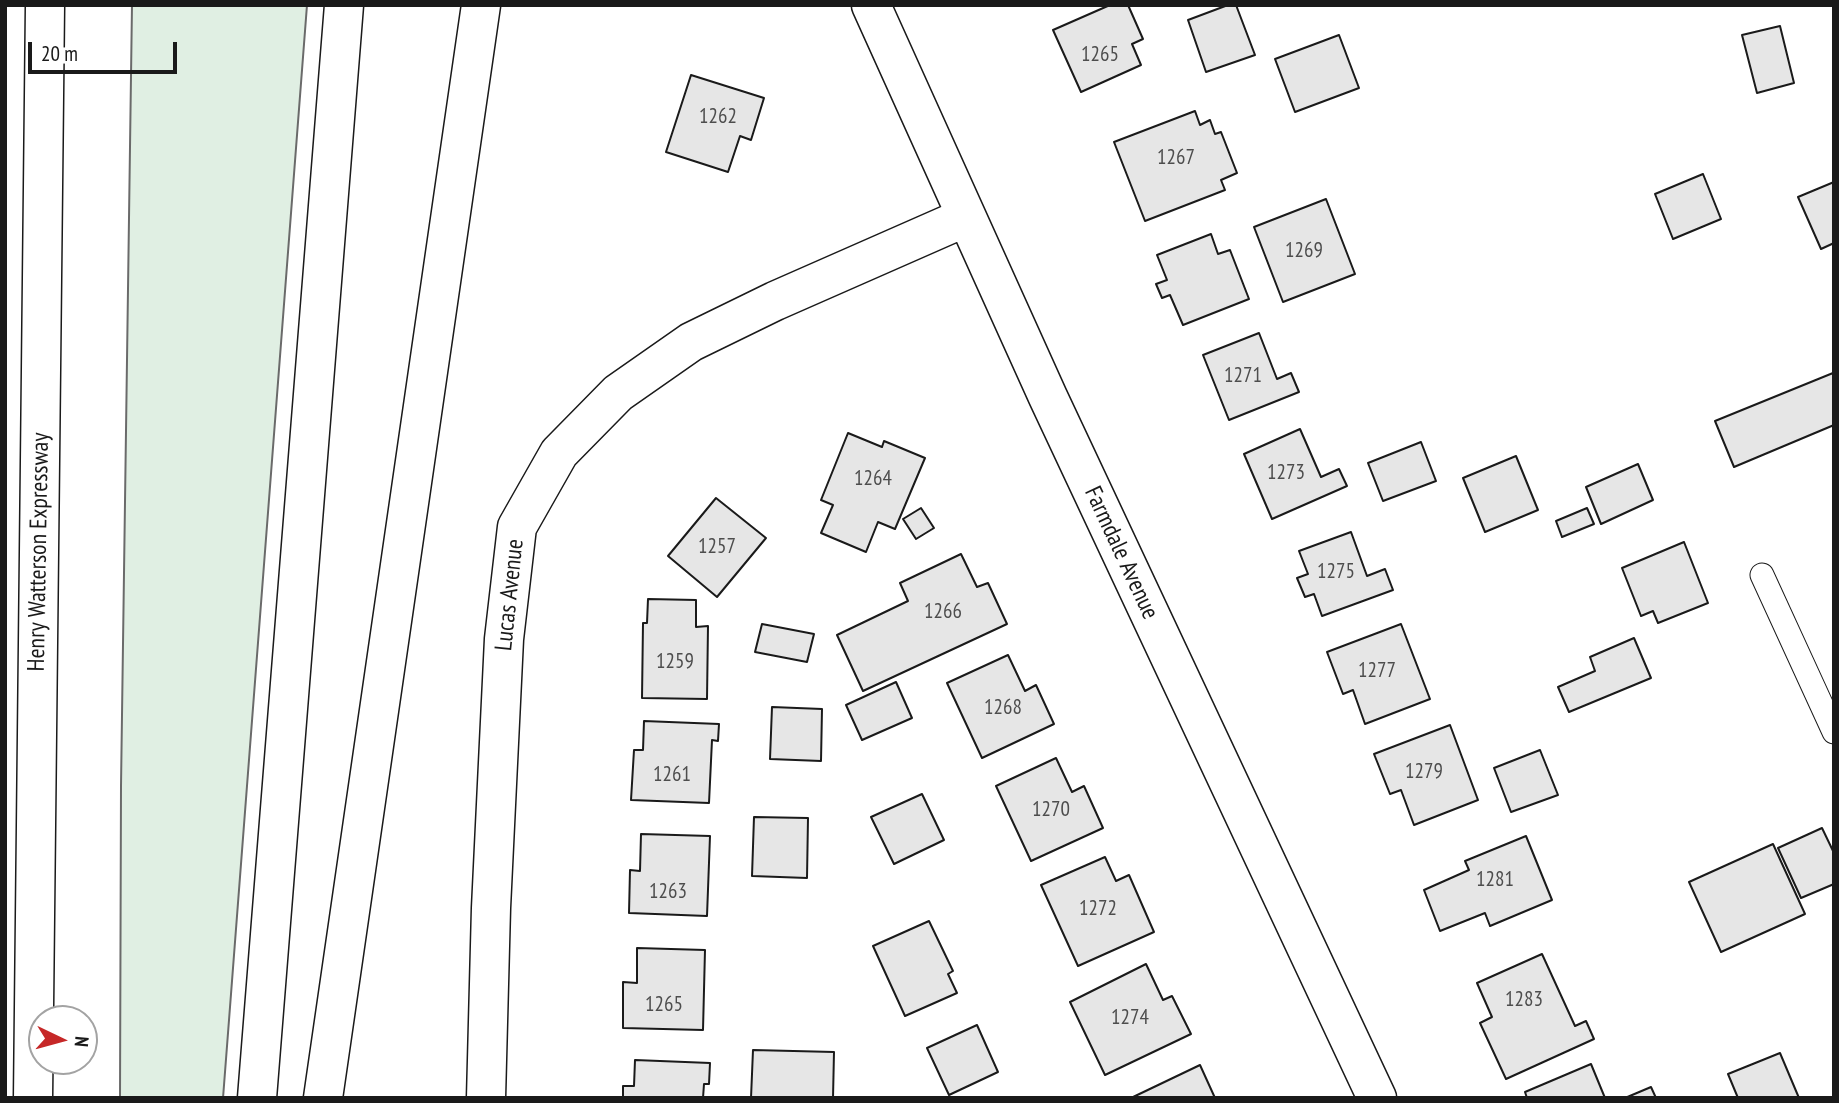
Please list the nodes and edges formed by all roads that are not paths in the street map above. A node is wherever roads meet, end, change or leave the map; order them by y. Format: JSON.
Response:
{"nodes":[{"id":1,"x":45,"y":5,"type":"edge"},
{"id":2,"x":344,"y":5,"type":"edge"},
{"id":3,"x":481,"y":5,"type":"edge"},
{"id":4,"x":871,"y":5,"type":"edge"},
{"id":5,"x":966,"y":217,"type":"junction"},
{"id":6,"x":1762,"y":575,"type":"dead end"},
{"id":7,"x":1834,"y":732,"type":"edge"},
{"id":8,"x":33,"y":1098,"type":"edge"},
{"id":9,"x":257,"y":1098,"type":"edge"},
{"id":10,"x":323,"y":1098,"type":"edge"},
{"id":11,"x":486,"y":1098,"type":"edge"},
{"id":12,"x":1377,"y":1098,"type":"edge"}],
"edges":[{"from":1,"to":8,"type":"main road","name":"Henry Watterson Expressway"},
{"from":2,"to":9,"type":"main road"},
{"from":3,"to":10,"type":"main road"},
{"from":4,"to":5,"type":"main road","name":"Farmdale Avenue"},
{"from":5,"to":11,"type":"main road","name":"Lucas Avenue"},
{"from":5,"to":12,"type":"main road","name":"Farmdale Avenue"},
{"from":6,"to":7,"type":"lane"}]}
